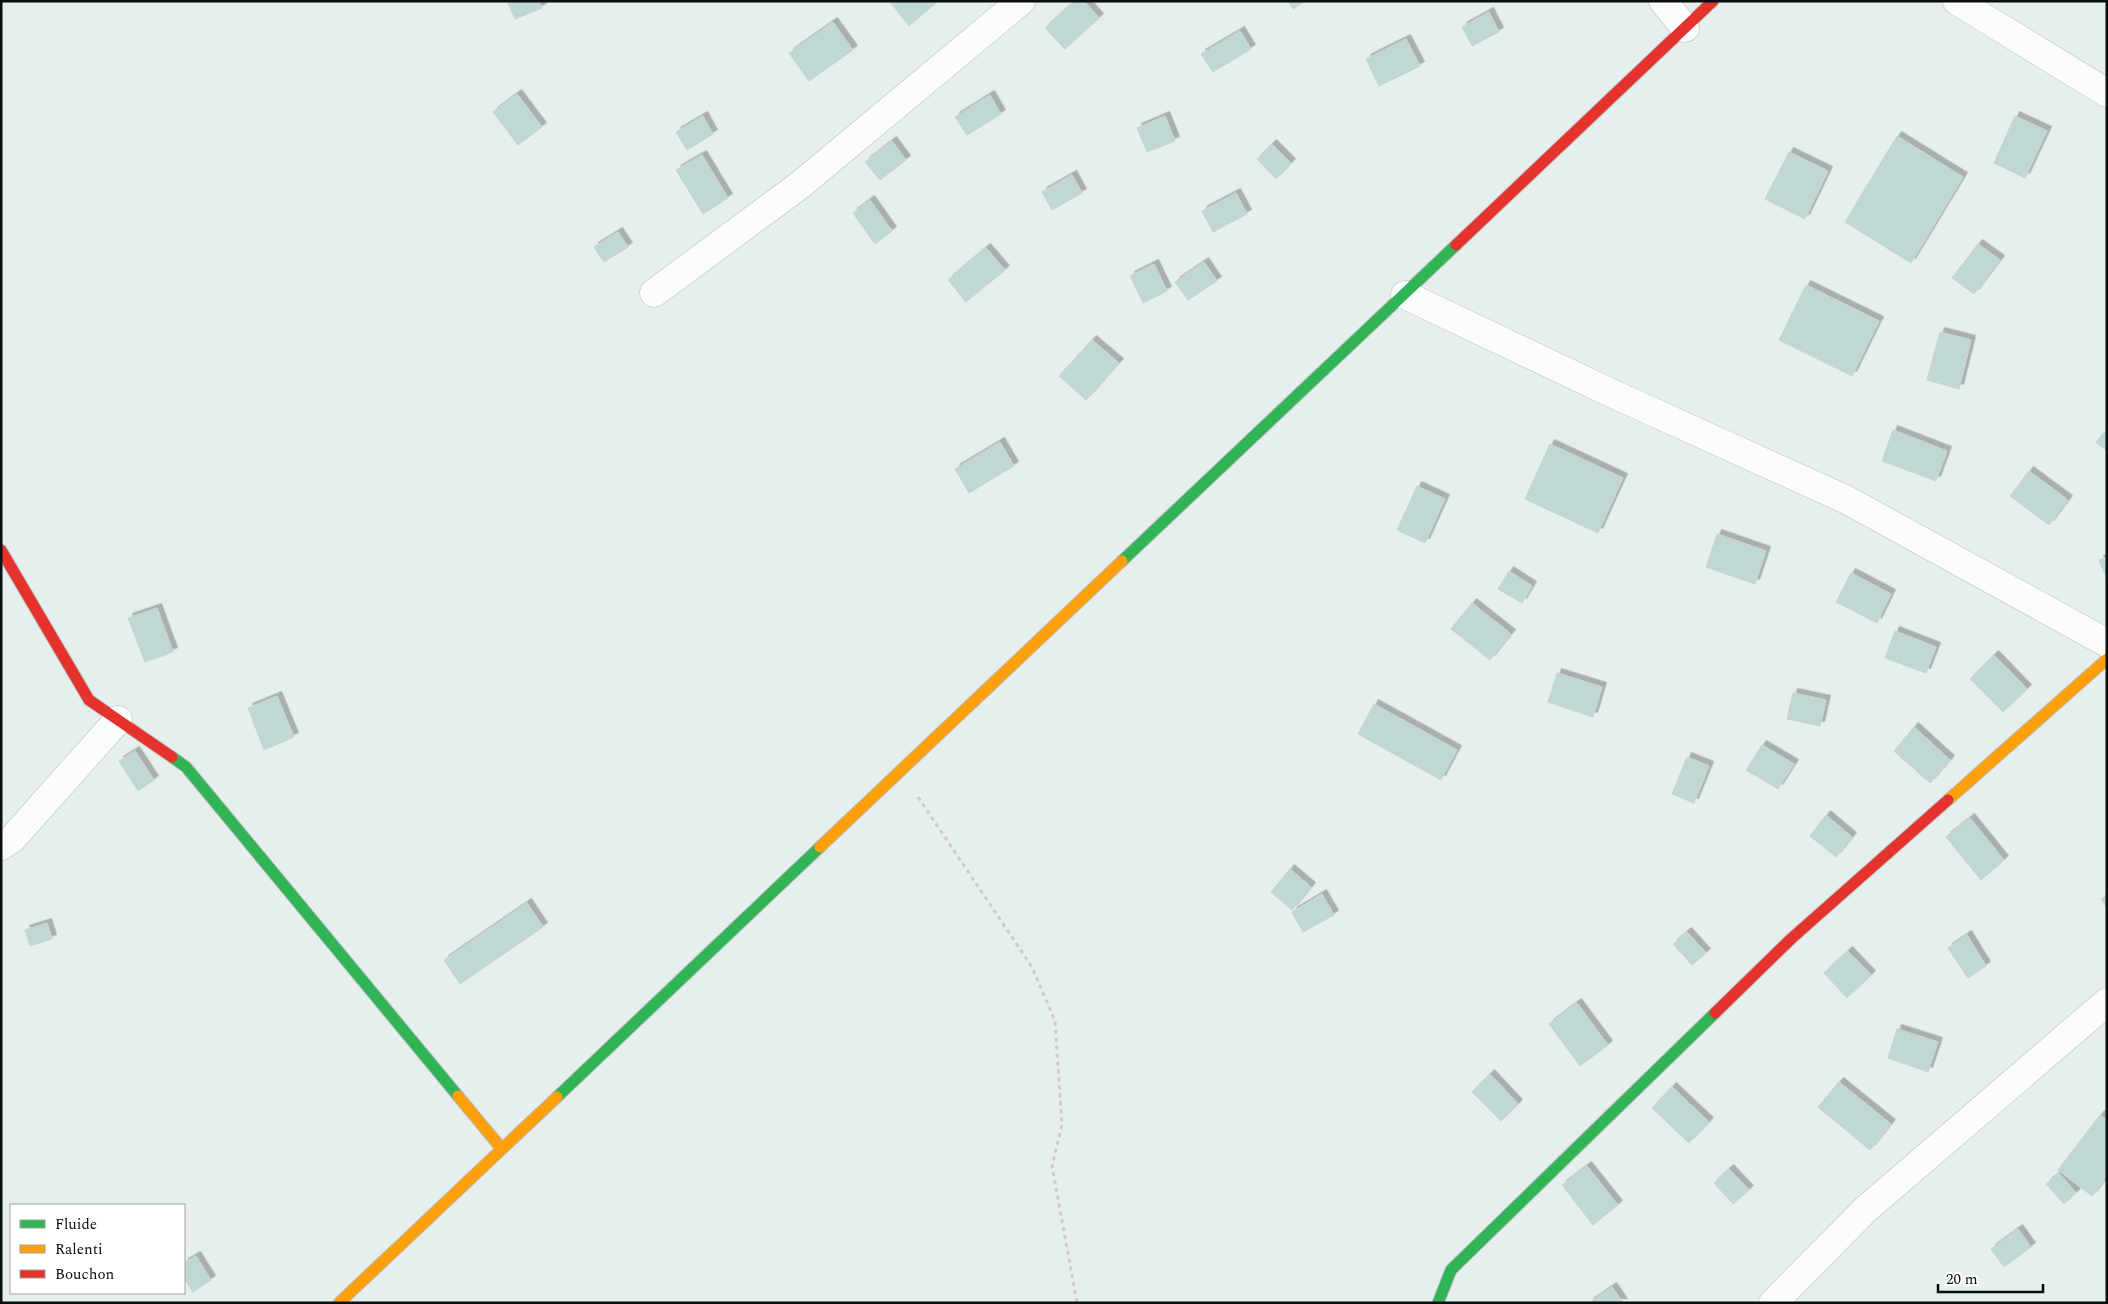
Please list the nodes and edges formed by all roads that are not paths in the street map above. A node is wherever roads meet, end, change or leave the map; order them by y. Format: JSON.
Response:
{"nodes":[{"id":1,"x":1021,"y":1,"type":"edge"},
{"id":2,"x":1663,"y":1,"type":"edge"},
{"id":3,"x":1713,"y":1,"type":"edge"},
{"id":4,"x":1957,"y":1,"type":"edge"},
{"id":5,"x":1685,"y":28,"type":"junction"},
{"id":6,"x":2107,"y":93,"type":"edge"},
{"id":7,"x":654,"y":293,"type":"dead end"},
{"id":8,"x":1405,"y":295,"type":"junction"},
{"id":9,"x":1,"y":550,"type":"edge"},
{"id":10,"x":2107,"y":643,"type":"edge"},
{"id":11,"x":2107,"y":658,"type":"edge"},
{"id":12,"x":118,"y":720,"type":"junction"},
{"id":13,"x":1,"y":846,"type":"edge"},
{"id":14,"x":2107,"y":1002,"type":"edge"},
{"id":15,"x":502,"y":1149,"type":"junction"},
{"id":16,"x":339,"y":1303,"type":"edge"},
{"id":17,"x":1438,"y":1303,"type":"edge"},
{"id":18,"x":1773,"y":1303,"type":"edge"}],
"edges":[{"from":1,"to":7,"type":"street"},
{"from":2,"to":5,"type":"street"},
{"from":3,"to":5,"type":"main road"},
{"from":4,"to":6,"type":"street"},
{"from":5,"to":8,"type":"main road"},
{"from":8,"to":10,"type":"street"},
{"from":8,"to":15,"type":"main road"},
{"from":9,"to":12,"type":"main road"},
{"from":11,"to":17,"type":"main road"},
{"from":12,"to":13,"type":"street"},
{"from":12,"to":15,"type":"main road"},
{"from":14,"to":18,"type":"street"},
{"from":15,"to":16,"type":"main road"}]}
